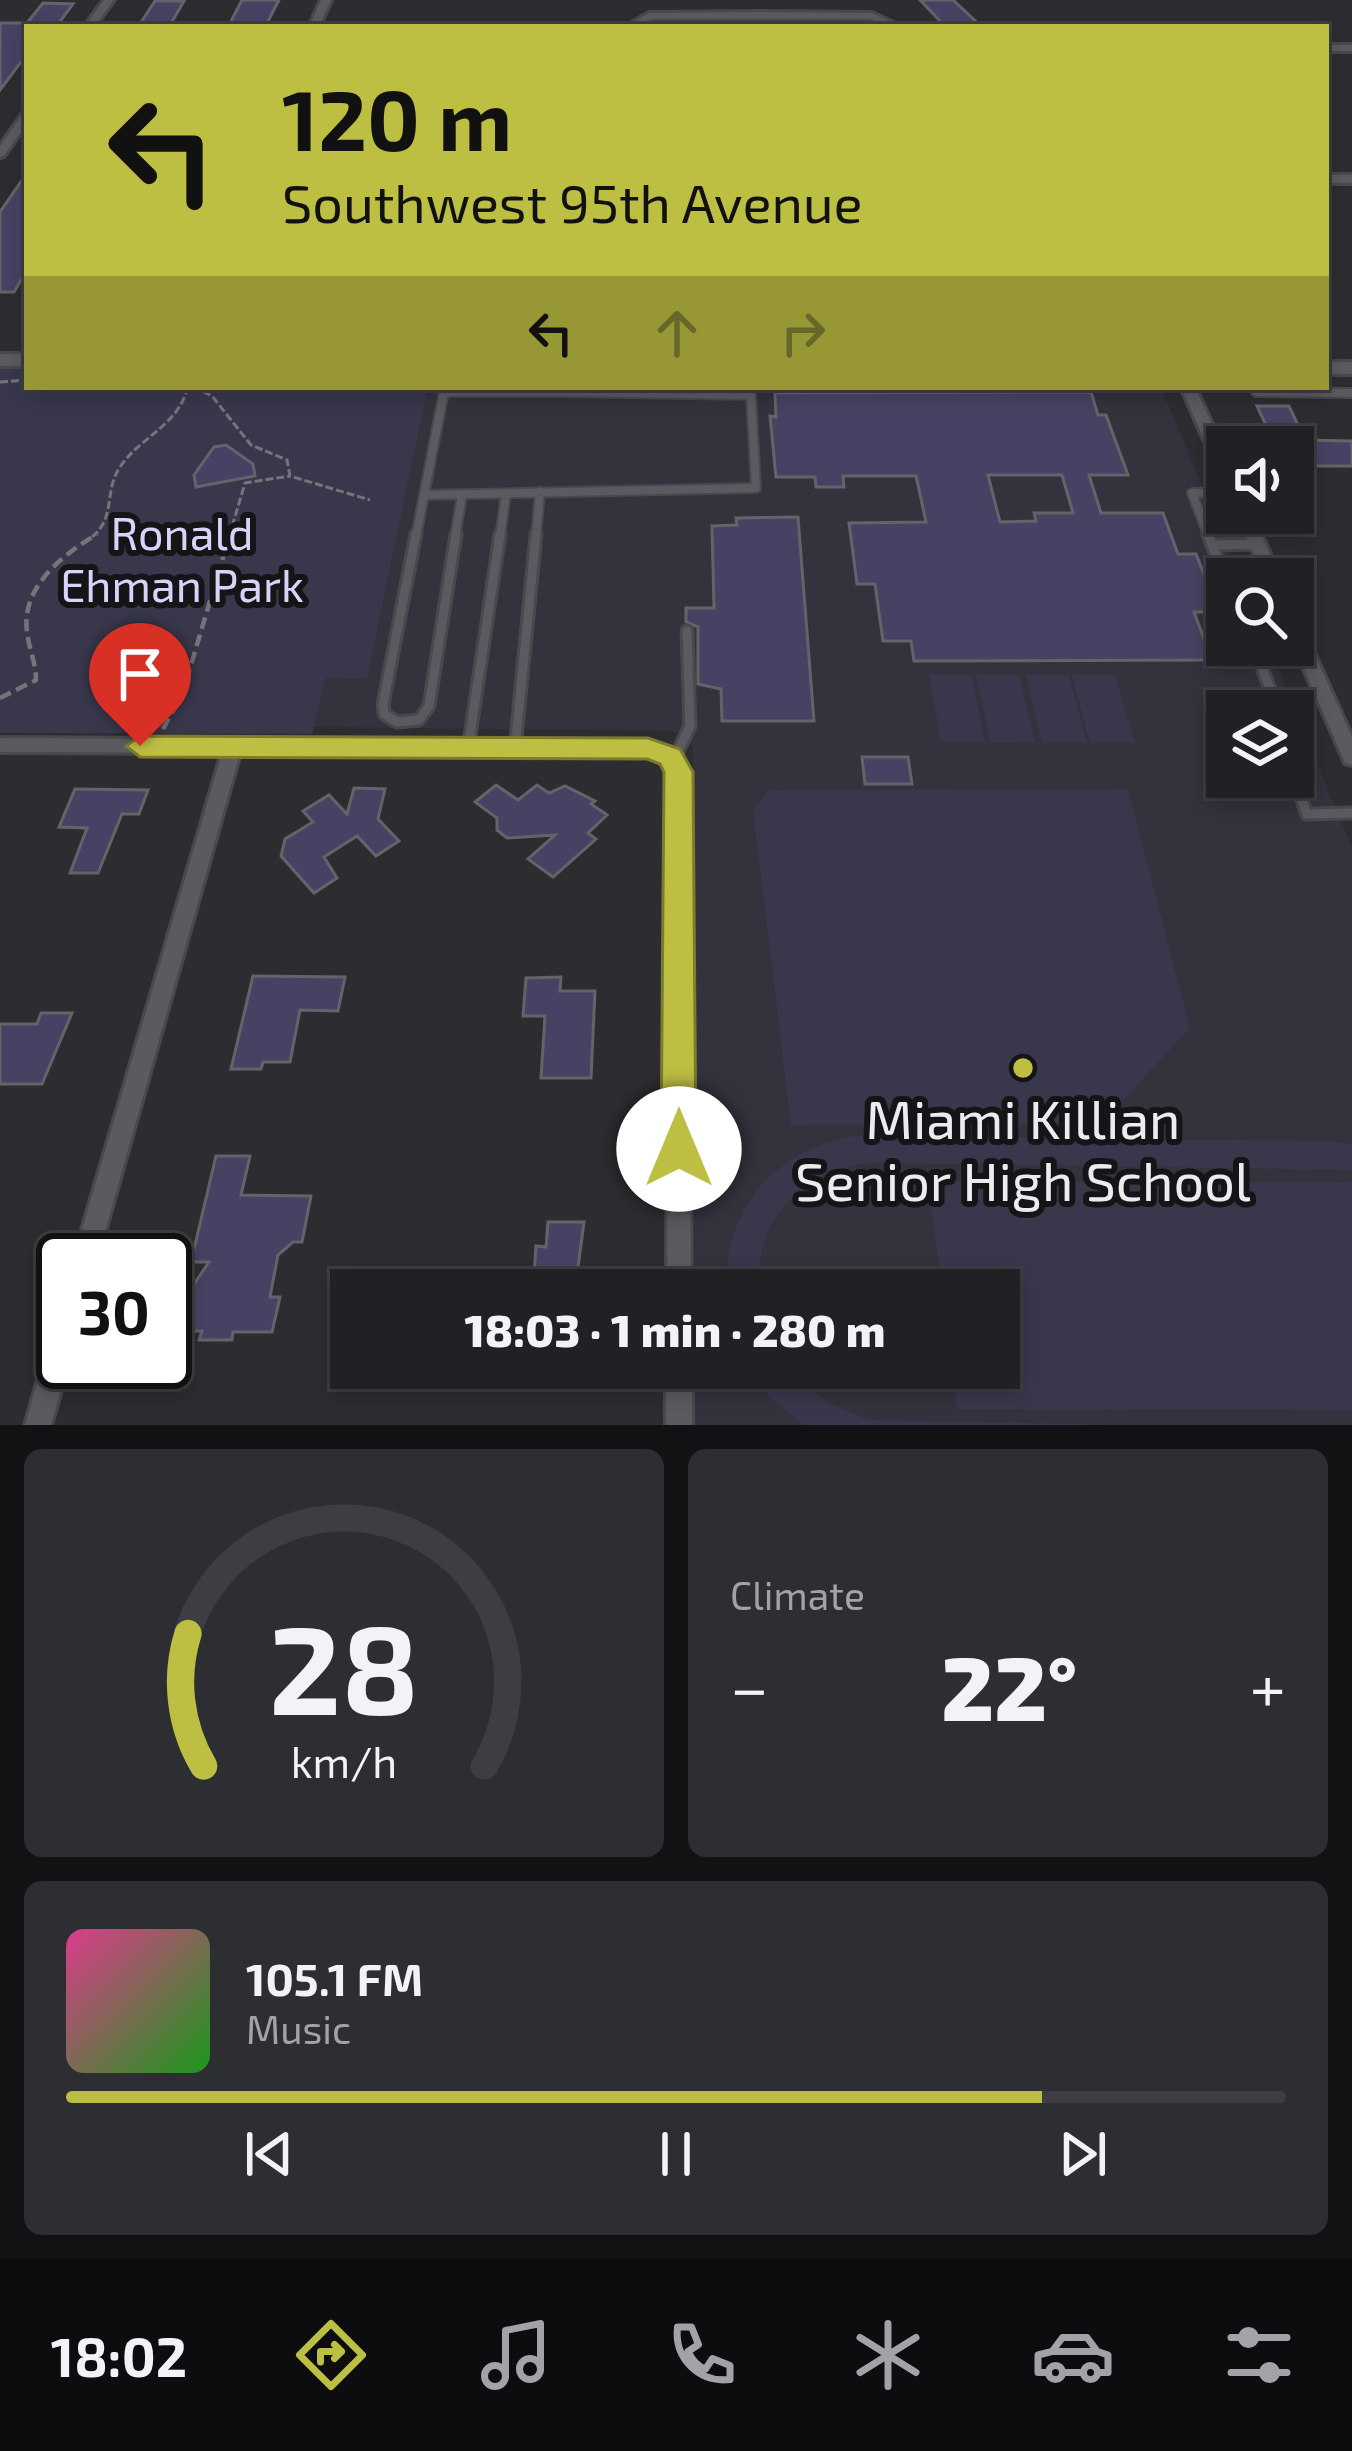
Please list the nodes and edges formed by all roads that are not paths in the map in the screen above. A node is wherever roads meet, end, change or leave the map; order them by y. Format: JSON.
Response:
{"nodes":[{"id":1,"x":633,"y":24,"type":"edge"},
{"id":2,"x":892,"y":24,"type":"edge"},
{"id":3,"x":24,"y":119,"type":"edge"},
{"id":4,"x":0,"y":154,"type":"edge"},
{"id":5,"x":444,"y":390,"type":"edge"},
{"id":6,"x":568,"y":390,"type":"edge"},
{"id":7,"x":661,"y":390,"type":"edge"},
{"id":8,"x":1190,"y":390,"type":"edge"},
{"id":9,"x":1255,"y":390,"type":"edge"},
{"id":10,"x":1352,"y":394,"type":"edge"},
{"id":11,"x":1206,"y":426,"type":"edge"},
{"id":12,"x":540,"y":492,"type":"junction"},
{"id":13,"x":1206,"y":493,"type":"edge"},
{"id":14,"x":506,"y":494,"type":"junction"},
{"id":15,"x":462,"y":495,"type":"junction"},
{"id":16,"x":424,"y":496,"type":"junction"},
{"id":17,"x":1206,"y":529,"type":"edge"},
{"id":18,"x":1208,"y":534,"type":"edge"},
{"id":19,"x":1253,"y":534,"type":"edge"},
{"id":20,"x":1258,"y":544,"type":"junction"},
{"id":21,"x":1212,"y":545,"type":"junction"},
{"id":22,"x":1217,"y":558,"type":"edge"},
{"id":23,"x":1264,"y":558,"type":"edge"},
{"id":24,"x":687,"y":631,"type":"dead end"},
{"id":25,"x":1311,"y":666,"type":"edge"},
{"id":26,"x":1263,"y":671,"type":"dead end"},
{"id":27,"x":1271,"y":690,"type":"edge"},
{"id":28,"x":0,"y":745,"type":"edge"},
{"id":29,"x":233,"y":747,"type":"junction"},
{"id":30,"x":468,"y":748,"type":"junction"},
{"id":31,"x":514,"y":748,"type":"junction"},
{"id":32,"x":669,"y":757,"type":"junction"},
{"id":33,"x":1352,"y":758,"type":"edge"},
{"id":34,"x":1301,"y":798,"type":"edge"},
{"id":35,"x":1352,"y":813,"type":"edge"},
{"id":36,"x":94,"y":1233,"type":"edge"},
{"id":37,"x":679,"y":1269,"type":"edge"},
{"id":38,"x":48,"y":1389,"type":"edge"},
{"id":39,"x":679,"y":1389,"type":"edge"},
{"id":40,"x":38,"y":1425,"type":"edge"},
{"id":41,"x":679,"y":1425,"type":"edge"}],
"edges":[{"from":1,"to":2,"type":"street"},
{"from":3,"to":4,"type":"street"},
{"from":5,"to":16,"type":"lane"},
{"from":6,"to":7,"type":"lane"},
{"from":7,"to":12,"type":"lane"},
{"from":8,"to":11,"type":"street"},
{"from":9,"to":10,"type":"lane"},
{"from":12,"to":14,"type":"lane"},
{"from":12,"to":31,"type":"lane"},
{"from":13,"to":17,"type":"lane"},
{"from":14,"to":15,"type":"lane"},
{"from":14,"to":30,"type":"lane"},
{"from":15,"to":16,"type":"lane"},
{"from":15,"to":16,"type":"lane"},
{"from":18,"to":21,"type":"lane"},
{"from":19,"to":20,"type":"street"},
{"from":20,"to":21,"type":"lane"},
{"from":20,"to":23,"type":"street"},
{"from":21,"to":22,"type":"lane"},
{"from":24,"to":32,"type":"lane"},
{"from":25,"to":33,"type":"street"},
{"from":26,"to":27,"type":"lane"},
{"from":28,"to":29,"type":"street"},
{"from":29,"to":30,"type":"street"},
{"from":29,"to":36,"type":"street"},
{"from":30,"to":31,"type":"street"},
{"from":31,"to":32,"type":"street"},
{"from":32,"to":37,"type":"street"},
{"from":34,"to":35,"type":"lane"},
{"from":38,"to":40,"type":"street"},
{"from":39,"to":41,"type":"street"}]}
